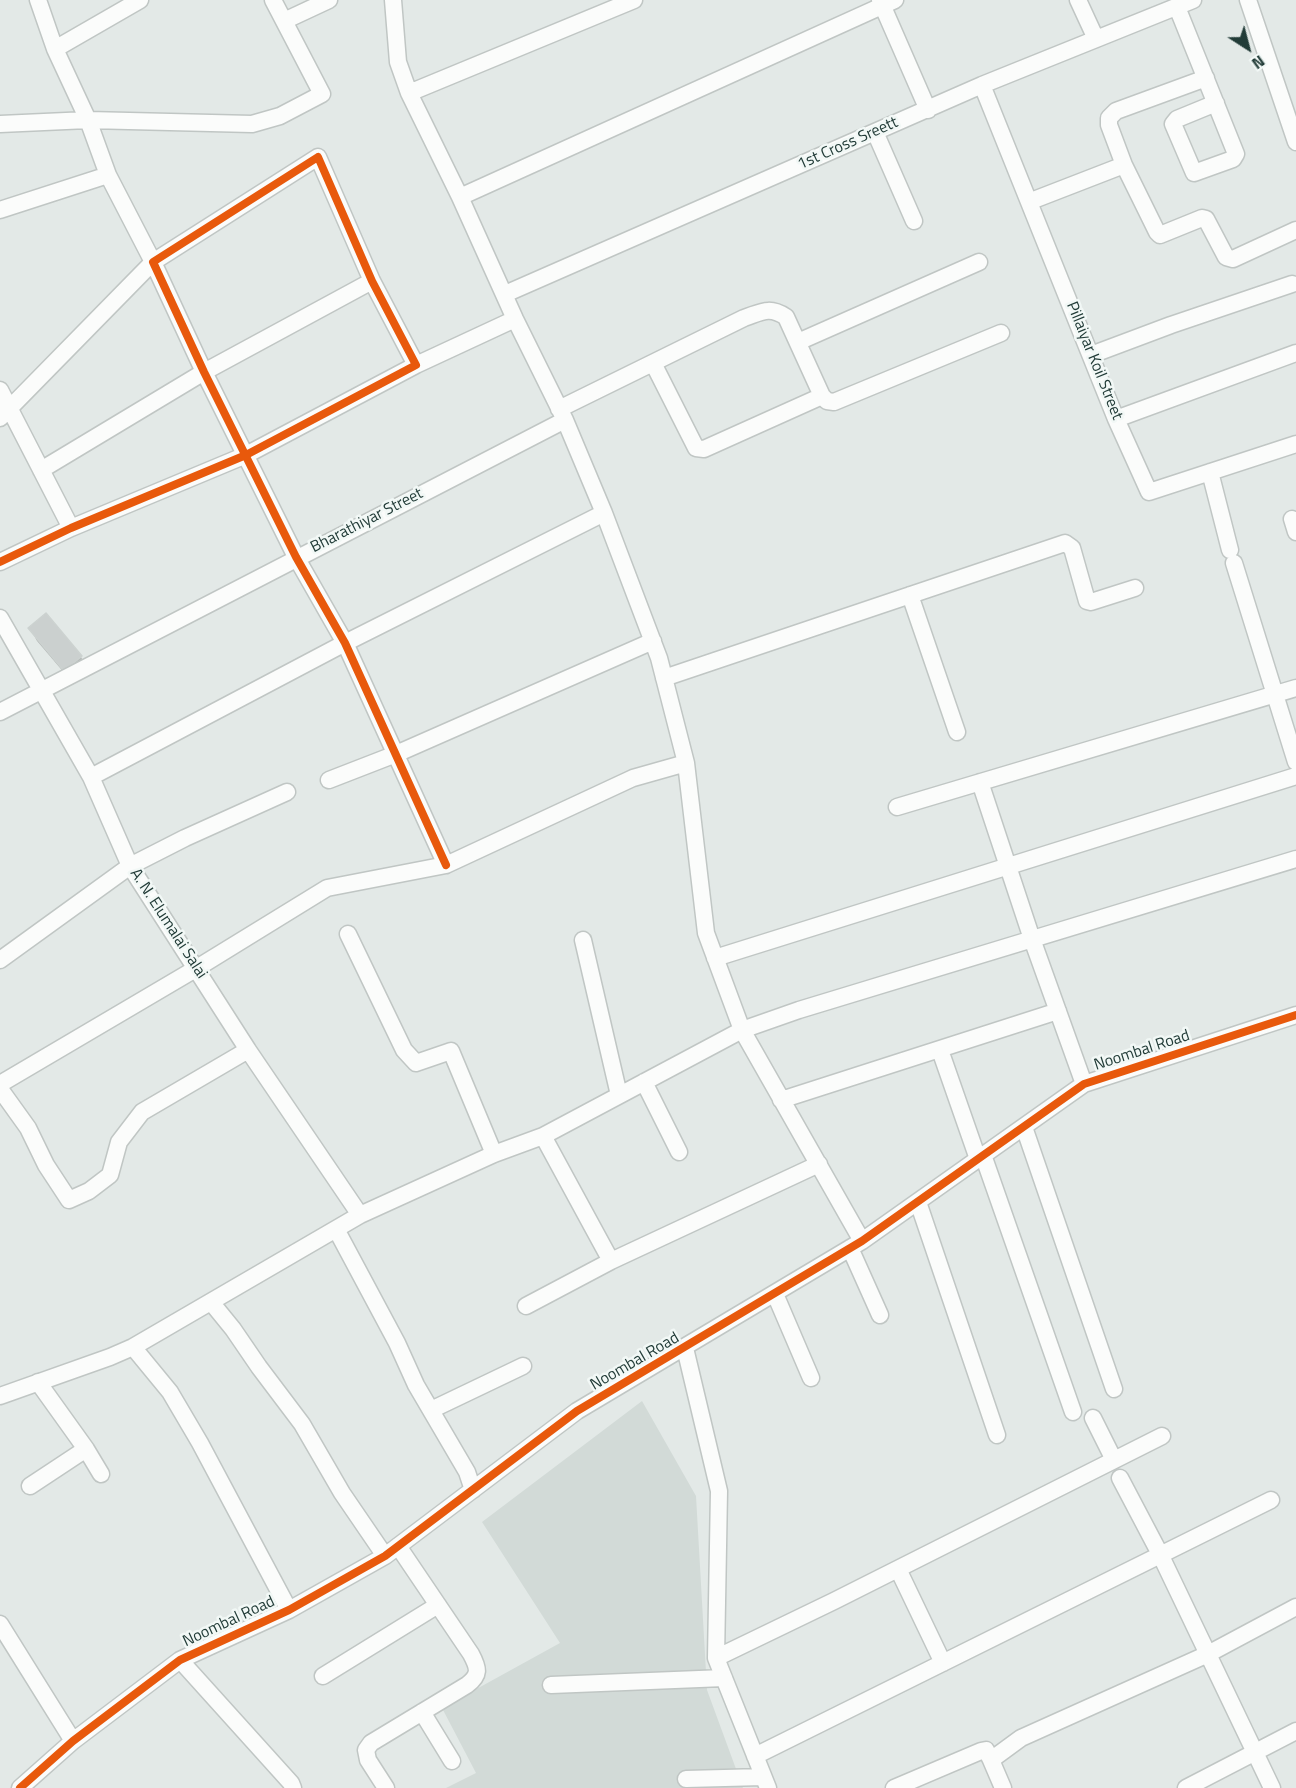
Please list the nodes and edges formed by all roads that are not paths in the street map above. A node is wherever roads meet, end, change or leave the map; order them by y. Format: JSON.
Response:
{"nodes":[{"id":1,"x":38,"y":0,"type":"edge"},
{"id":2,"x":140,"y":0,"type":"edge"},
{"id":3,"x":273,"y":0,"type":"edge"},
{"id":4,"x":329,"y":0,"type":"edge"},
{"id":5,"x":393,"y":0,"type":"edge"},
{"id":6,"x":634,"y":0,"type":"edge"},
{"id":7,"x":1078,"y":0,"type":"edge"},
{"id":8,"x":1193,"y":0,"type":"edge"},
{"id":9,"x":1248,"y":0,"type":"edge"},
{"id":10,"x":885,"y":2,"type":"edge"},
{"id":11,"x":1177,"y":6,"type":"junction"},
{"id":12,"x":284,"y":21,"type":"junction"},
{"id":13,"x":1096,"y":39,"type":"junction"},
{"id":14,"x":55,"y":49,"type":"junction"},
{"id":15,"x":1206,"y":78,"type":"junction"},
{"id":16,"x":982,"y":85,"type":"junction"},
{"id":17,"x":408,"y":93,"type":"junction"},
{"id":18,"x":1216,"y":103,"type":"dead end"},
{"id":19,"x":928,"y":110,"type":"junction"},
{"id":20,"x":88,"y":120,"type":"junction"},
{"id":21,"x":0,"y":124,"type":"edge"},
{"id":22,"x":875,"y":132,"type":"junction"},
{"id":23,"x":1296,"y":142,"type":"edge"},
{"id":24,"x":1124,"y":165,"type":"junction"},
{"id":25,"x":108,"y":175,"type":"junction"},
{"id":26,"x":460,"y":197,"type":"junction"},
{"id":27,"x":1030,"y":201,"type":"junction"},
{"id":28,"x":0,"y":210,"type":"edge"},
{"id":29,"x":914,"y":221,"type":"dead end"},
{"id":30,"x":1296,"y":230,"type":"edge"},
{"id":31,"x":153,"y":262,"type":"junction"},
{"id":32,"x":979,"y":262,"type":"dead end"},
{"id":33,"x":372,"y":281,"type":"junction"},
{"id":34,"x":1292,"y":284,"type":"dead end"},
{"id":35,"x":504,"y":294,"type":"junction"},
{"id":36,"x":515,"y":319,"type":"junction"},
{"id":37,"x":1000,"y":333,"type":"dead end"},
{"id":38,"x":798,"y":342,"type":"junction"},
{"id":39,"x":1296,"y":353,"type":"edge"},
{"id":40,"x":1091,"y":355,"type":"junction"},
{"id":41,"x":653,"y":363,"type":"junction"},
{"id":42,"x":416,"y":366,"type":"junction"},
{"id":43,"x":204,"y":372,"type":"junction"},
{"id":44,"x":0,"y":390,"type":"edge"},
{"id":45,"x":822,"y":396,"type":"junction"},
{"id":46,"x":4,"y":413,"type":"edge"},
{"id":47,"x":562,"y":414,"type":"junction"},
{"id":48,"x":1116,"y":419,"type":"junction"},
{"id":49,"x":1296,"y":444,"type":"edge"},
{"id":50,"x":246,"y":455,"type":"junction"},
{"id":51,"x":41,"y":470,"type":"junction"},
{"id":52,"x":1210,"y":472,"type":"junction"},
{"id":53,"x":604,"y":513,"type":"junction"},
{"id":54,"x":71,"y":528,"type":"junction"},
{"id":55,"x":296,"y":557,"type":"junction"},
{"id":56,"x":0,"y":562,"type":"edge"},
{"id":57,"x":1135,"y":588,"type":"dead end"},
{"id":58,"x":910,"y":595,"type":"junction"},
{"id":59,"x":0,"y":618,"type":"edge"},
{"id":60,"x":653,"y":641,"type":"junction"},
{"id":61,"x":345,"y":643,"type":"junction"},
{"id":62,"x":664,"y":678,"type":"junction"},
{"id":63,"x":1296,"y":688,"type":"edge"},
{"id":64,"x":43,"y":690,"type":"junction"},
{"id":65,"x":1275,"y":694,"type":"junction"},
{"id":66,"x":0,"y":712,"type":"edge"},
{"id":67,"x":957,"y":732,"type":"dead end"},
{"id":68,"x":396,"y":754,"type":"junction"},
{"id":69,"x":1296,"y":762,"type":"edge"},
{"id":70,"x":686,"y":763,"type":"junction"},
{"id":71,"x":1296,"y":776,"type":"edge"},
{"id":72,"x":91,"y":777,"type":"junction"},
{"id":73,"x":329,"y":780,"type":"dead end"},
{"id":74,"x":980,"y":782,"type":"junction"},
{"id":75,"x":287,"y":792,"type":"dead end"},
{"id":76,"x":897,"y":807,"type":"dead end"},
{"id":77,"x":1296,"y":859,"type":"edge"},
{"id":78,"x":446,"y":865,"type":"junction"},
{"id":79,"x":130,"y":866,"type":"junction"},
{"id":80,"x":1008,"y":866,"type":"junction"},
{"id":81,"x":348,"y":934,"type":"dead end"},
{"id":82,"x":1032,"y":939,"type":"junction"},
{"id":83,"x":583,"y":940,"type":"dead end"},
{"id":84,"x":715,"y":958,"type":"junction"},
{"id":85,"x":0,"y":960,"type":"edge"},
{"id":86,"x":197,"y":968,"type":"junction"},
{"id":87,"x":1058,"y":1011,"type":"junction"},
{"id":88,"x":1296,"y":1015,"type":"edge"},
{"id":89,"x":742,"y":1030,"type":"junction"},
{"id":90,"x":248,"y":1050,"type":"junction"},
{"id":91,"x":940,"y":1050,"type":"junction"},
{"id":92,"x":644,"y":1082,"type":"junction"},
{"id":93,"x":1084,"y":1084,"type":"junction"},
{"id":94,"x":0,"y":1087,"type":"edge"},
{"id":95,"x":619,"y":1095,"type":"junction"},
{"id":96,"x":781,"y":1100,"type":"junction"},
{"id":97,"x":1024,"y":1127,"type":"junction"},
{"id":98,"x":543,"y":1136,"type":"junction"},
{"id":99,"x":679,"y":1152,"type":"dead end"},
{"id":100,"x":494,"y":1154,"type":"junction"},
{"id":101,"x":981,"y":1157,"type":"junction"},
{"id":102,"x":819,"y":1164,"type":"junction"},
{"id":103,"x":918,"y":1202,"type":"junction"},
{"id":104,"x":360,"y":1215,"type":"junction"},
{"id":105,"x":336,"y":1229,"type":"junction"},
{"id":106,"x":856,"y":1244,"type":"junction"},
{"id":107,"x":610,"y":1261,"type":"junction"},
{"id":108,"x":775,"y":1294,"type":"junction"},
{"id":109,"x":211,"y":1302,"type":"junction"},
{"id":110,"x":526,"y":1306,"type":"dead end"},
{"id":111,"x":880,"y":1315,"type":"dead end"},
{"id":112,"x":133,"y":1347,"type":"junction"},
{"id":113,"x":685,"y":1348,"type":"junction"},
{"id":114,"x":523,"y":1366,"type":"dead end"},
{"id":115,"x":811,"y":1378,"type":"dead end"},
{"id":116,"x":38,"y":1382,"type":"junction"},
{"id":117,"x":1114,"y":1389,"type":"dead end"},
{"id":118,"x":0,"y":1396,"type":"edge"},
{"id":119,"x":431,"y":1410,"type":"junction"},
{"id":120,"x":1072,"y":1412,"type":"dead end"},
{"id":121,"x":1093,"y":1418,"type":"dead end"},
{"id":122,"x":997,"y":1436,"type":"dead end"},
{"id":123,"x":1162,"y":1436,"type":"dead end"},
{"id":124,"x":86,"y":1449,"type":"junction"},
{"id":125,"x":1114,"y":1460,"type":"junction"},
{"id":126,"x":101,"y":1474,"type":"dead end"},
{"id":127,"x":1120,"y":1478,"type":"dead end"},
{"id":128,"x":30,"y":1486,"type":"dead end"},
{"id":129,"x":473,"y":1491,"type":"junction"},
{"id":130,"x":1271,"y":1500,"type":"dead end"},
{"id":131,"x":398,"y":1546,"type":"junction"},
{"id":132,"x":1160,"y":1554,"type":"junction"},
{"id":133,"x":385,"y":1556,"type":"junction"},
{"id":134,"x":898,"y":1569,"type":"junction"},
{"id":135,"x":438,"y":1605,"type":"junction"},
{"id":136,"x":1296,"y":1607,"type":"edge"},
{"id":137,"x":289,"y":1610,"type":"junction"},
{"id":138,"x":0,"y":1624,"type":"edge"},
{"id":139,"x":1208,"y":1654,"type":"junction"},
{"id":140,"x":716,"y":1658,"type":"junction"},
{"id":141,"x":180,"y":1660,"type":"junction"},
{"id":142,"x":943,"y":1663,"type":"junction"},
{"id":143,"x":323,"y":1676,"type":"dead end"},
{"id":144,"x":724,"y":1678,"type":"junction"},
{"id":145,"x":551,"y":1685,"type":"dead end"},
{"id":146,"x":422,"y":1712,"type":"junction"},
{"id":147,"x":1296,"y":1731,"type":"edge"},
{"id":148,"x":73,"y":1741,"type":"junction"},
{"id":149,"x":1255,"y":1751,"type":"junction"},
{"id":150,"x":755,"y":1756,"type":"junction"},
{"id":151,"x":991,"y":1760,"type":"junction"},
{"id":152,"x":452,"y":1761,"type":"dead end"},
{"id":153,"x":686,"y":1779,"type":"dead end"},
{"id":154,"x":765,"y":1783,"type":"edge"},
{"id":155,"x":20,"y":1788,"type":"edge"},
{"id":156,"x":293,"y":1788,"type":"edge"},
{"id":157,"x":386,"y":1788,"type":"edge"},
{"id":158,"x":894,"y":1788,"type":"edge"},
{"id":159,"x":1004,"y":1788,"type":"edge"},
{"id":160,"x":1186,"y":1788,"type":"edge"},
{"id":161,"x":1272,"y":1788,"type":"edge"}],
"edges":[{"from":1,"to":14,"type":"street"},
{"from":2,"to":14,"type":"street"},
{"from":3,"to":12,"type":"street"},
{"from":4,"to":12,"type":"street"},
{"from":5,"to":17,"type":"street"},
{"from":6,"to":17,"type":"street"},
{"from":7,"to":13,"type":"street"},
{"from":8,"to":11,"type":"street","name":"1st Cross Sreett"},
{"from":9,"to":23,"type":"street"},
{"from":10,"to":19,"type":"street"},
{"from":10,"to":26,"type":"street"},
{"from":11,"to":13,"type":"street","name":"1st Cross Sreett"},
{"from":11,"to":15,"type":"street"},
{"from":12,"to":20,"type":"street"},
{"from":13,"to":16,"type":"street","name":"1st Cross Sreett"},
{"from":14,"to":20,"type":"street"},
{"from":15,"to":18,"type":"street"},
{"from":15,"to":24,"type":"street"},
{"from":16,"to":19,"type":"street","name":"1st Cross Sreett"},
{"from":16,"to":27,"type":"street","name":"Pillaiyar Koil Street"},
{"from":17,"to":26,"type":"street"},
{"from":19,"to":22,"type":"street","name":"1st Cross Sreett"},
{"from":20,"to":21,"type":"street"},
{"from":20,"to":25,"type":"street"},
{"from":22,"to":29,"type":"street"},
{"from":22,"to":35,"type":"street","name":"1st Cross Sreett"},
{"from":24,"to":27,"type":"street"},
{"from":24,"to":30,"type":"street"},
{"from":25,"to":28,"type":"street"},
{"from":25,"to":31,"type":"street"},
{"from":26,"to":35,"type":"street"},
{"from":27,"to":40,"type":"street","name":"Pillaiyar Koil Street"},
{"from":31,"to":33,"type":"street"},
{"from":31,"to":43,"type":"street"},
{"from":31,"to":46,"type":"street"},
{"from":32,"to":38,"type":"street"},
{"from":33,"to":42,"type":"street"},
{"from":33,"to":43,"type":"street"},
{"from":34,"to":40,"type":"street"},
{"from":35,"to":36,"type":"street"},
{"from":36,"to":42,"type":"street"},
{"from":36,"to":47,"type":"street"},
{"from":37,"to":45,"type":"street"},
{"from":38,"to":41,"type":"street","name":"Bharathiyar Street"},
{"from":38,"to":45,"type":"street","name":"Bharathiyar Street"},
{"from":39,"to":48,"type":"street"},
{"from":40,"to":48,"type":"street","name":"Pillaiyar Koil Street"},
{"from":41,"to":45,"type":"street"},
{"from":41,"to":47,"type":"street","name":"Bharathiyar Street"},
{"from":42,"to":50,"type":"street"},
{"from":43,"to":50,"type":"street"},
{"from":43,"to":51,"type":"street"},
{"from":44,"to":46,"type":"street"},
{"from":46,"to":51,"type":"street"},
{"from":47,"to":53,"type":"street"},
{"from":47,"to":55,"type":"street","name":"Bharathiyar Street"},
{"from":48,"to":52,"type":"street","name":"Pillaiyar Koil Street"},
{"from":49,"to":52,"type":"street","name":"Pillaiyar Koil Street"},
{"from":50,"to":54,"type":"street"},
{"from":50,"to":55,"type":"street"},
{"from":51,"to":54,"type":"street"},
{"from":52,"to":65,"type":"street"},
{"from":53,"to":60,"type":"street"},
{"from":53,"to":61,"type":"street"},
{"from":54,"to":56,"type":"street"},
{"from":55,"to":61,"type":"street"},
{"from":55,"to":64,"type":"street","name":"Bharathiyar Street"},
{"from":57,"to":58,"type":"street"},
{"from":58,"to":62,"type":"street"},
{"from":58,"to":67,"type":"street"},
{"from":59,"to":64,"type":"street","name":"A. N. Elumalai Salai"},
{"from":60,"to":62,"type":"street"},
{"from":60,"to":68,"type":"street"},
{"from":61,"to":68,"type":"street"},
{"from":61,"to":72,"type":"street"},
{"from":62,"to":70,"type":"street"},
{"from":63,"to":65,"type":"street"},
{"from":64,"to":66,"type":"street","name":"Bharathiyar Street"},
{"from":64,"to":72,"type":"street","name":"A. N. Elumalai Salai"},
{"from":65,"to":69,"type":"street"},
{"from":65,"to":74,"type":"street"},
{"from":68,"to":73,"type":"street"},
{"from":68,"to":78,"type":"street"},
{"from":70,"to":78,"type":"street"},
{"from":70,"to":84,"type":"street"},
{"from":71,"to":80,"type":"street"},
{"from":72,"to":79,"type":"street","name":"A. N. Elumalai Salai"},
{"from":74,"to":76,"type":"street"},
{"from":74,"to":80,"type":"street"},
{"from":75,"to":79,"type":"street"},
{"from":77,"to":82,"type":"street"},
{"from":78,"to":86,"type":"street"},
{"from":79,"to":85,"type":"street"},
{"from":79,"to":86,"type":"street","name":"A. N. Elumalai Salai"},
{"from":80,"to":82,"type":"street"},
{"from":80,"to":84,"type":"street"},
{"from":81,"to":100,"type":"street"},
{"from":82,"to":87,"type":"street"},
{"from":82,"to":89,"type":"street"},
{"from":83,"to":95,"type":"street"},
{"from":84,"to":89,"type":"street"},
{"from":86,"to":90,"type":"street","name":"A. N. Elumalai Salai"},
{"from":86,"to":94,"type":"street"},
{"from":87,"to":91,"type":"street"},
{"from":87,"to":93,"type":"street"},
{"from":88,"to":93,"type":"street","name":"Noombal Road"},
{"from":89,"to":92,"type":"street"},
{"from":89,"to":96,"type":"street"},
{"from":90,"to":94,"type":"street"},
{"from":90,"to":104,"type":"street","name":"A. N. Elumalai Salai"},
{"from":91,"to":96,"type":"street"},
{"from":91,"to":101,"type":"street"},
{"from":92,"to":95,"type":"street"},
{"from":92,"to":99,"type":"street"},
{"from":93,"to":97,"type":"street","name":"Noombal Road"},
{"from":95,"to":98,"type":"street"},
{"from":96,"to":102,"type":"street"},
{"from":97,"to":101,"type":"street","name":"Noombal Road"},
{"from":97,"to":117,"type":"street"},
{"from":98,"to":100,"type":"street"},
{"from":98,"to":107,"type":"street"},
{"from":100,"to":104,"type":"street"},
{"from":101,"to":103,"type":"street","name":"Noombal Road"},
{"from":101,"to":120,"type":"street"},
{"from":102,"to":106,"type":"street"},
{"from":102,"to":107,"type":"street"},
{"from":103,"to":106,"type":"street","name":"Noombal Road"},
{"from":103,"to":122,"type":"street"},
{"from":104,"to":105,"type":"street"},
{"from":105,"to":109,"type":"street"},
{"from":105,"to":119,"type":"street"},
{"from":106,"to":108,"type":"street","name":"Noombal Road"},
{"from":106,"to":111,"type":"street"},
{"from":107,"to":110,"type":"street"},
{"from":108,"to":113,"type":"street","name":"Noombal Road"},
{"from":108,"to":115,"type":"street"},
{"from":109,"to":112,"type":"street"},
{"from":109,"to":133,"type":"street"},
{"from":112,"to":116,"type":"street"},
{"from":112,"to":137,"type":"street"},
{"from":113,"to":129,"type":"street","name":"Noombal Road"},
{"from":113,"to":140,"type":"street","name":"Noombal Road"},
{"from":114,"to":119,"type":"street"},
{"from":116,"to":118,"type":"street"},
{"from":116,"to":124,"type":"street"},
{"from":119,"to":129,"type":"street"},
{"from":121,"to":125,"type":"street"},
{"from":123,"to":125,"type":"street"},
{"from":124,"to":126,"type":"street"},
{"from":124,"to":128,"type":"street"},
{"from":125,"to":134,"type":"street"},
{"from":127,"to":132,"type":"street"},
{"from":129,"to":131,"type":"street","name":"Noombal Road"},
{"from":130,"to":132,"type":"street"},
{"from":131,"to":133,"type":"street","name":"Noombal Road"},
{"from":131,"to":135,"type":"street"},
{"from":132,"to":139,"type":"street"},
{"from":132,"to":142,"type":"street"},
{"from":133,"to":137,"type":"street","name":"Noombal Road"},
{"from":134,"to":140,"type":"street"},
{"from":134,"to":142,"type":"street"},
{"from":135,"to":143,"type":"street"},
{"from":135,"to":146,"type":"street"},
{"from":136,"to":139,"type":"street"},
{"from":137,"to":141,"type":"street","name":"Noombal Road"},
{"from":138,"to":148,"type":"street"},
{"from":139,"to":149,"type":"street"},
{"from":139,"to":151,"type":"street"},
{"from":140,"to":144,"type":"street","name":"Noombal Road"},
{"from":141,"to":148,"type":"street","name":"Noombal Road"},
{"from":141,"to":156,"type":"street"},
{"from":142,"to":150,"type":"street"},
{"from":144,"to":145,"type":"street"},
{"from":144,"to":150,"type":"street","name":"Noombal Road"},
{"from":146,"to":152,"type":"street"},
{"from":146,"to":157,"type":"street"},
{"from":147,"to":149,"type":"street"},
{"from":148,"to":155,"type":"street","name":"Noombal Road"},
{"from":149,"to":160,"type":"street"},
{"from":149,"to":161,"type":"street"},
{"from":150,"to":154,"type":"street","name":"Noombal Road"},
{"from":151,"to":158,"type":"street"},
{"from":151,"to":159,"type":"street"},
{"from":153,"to":154,"type":"street"}]}
